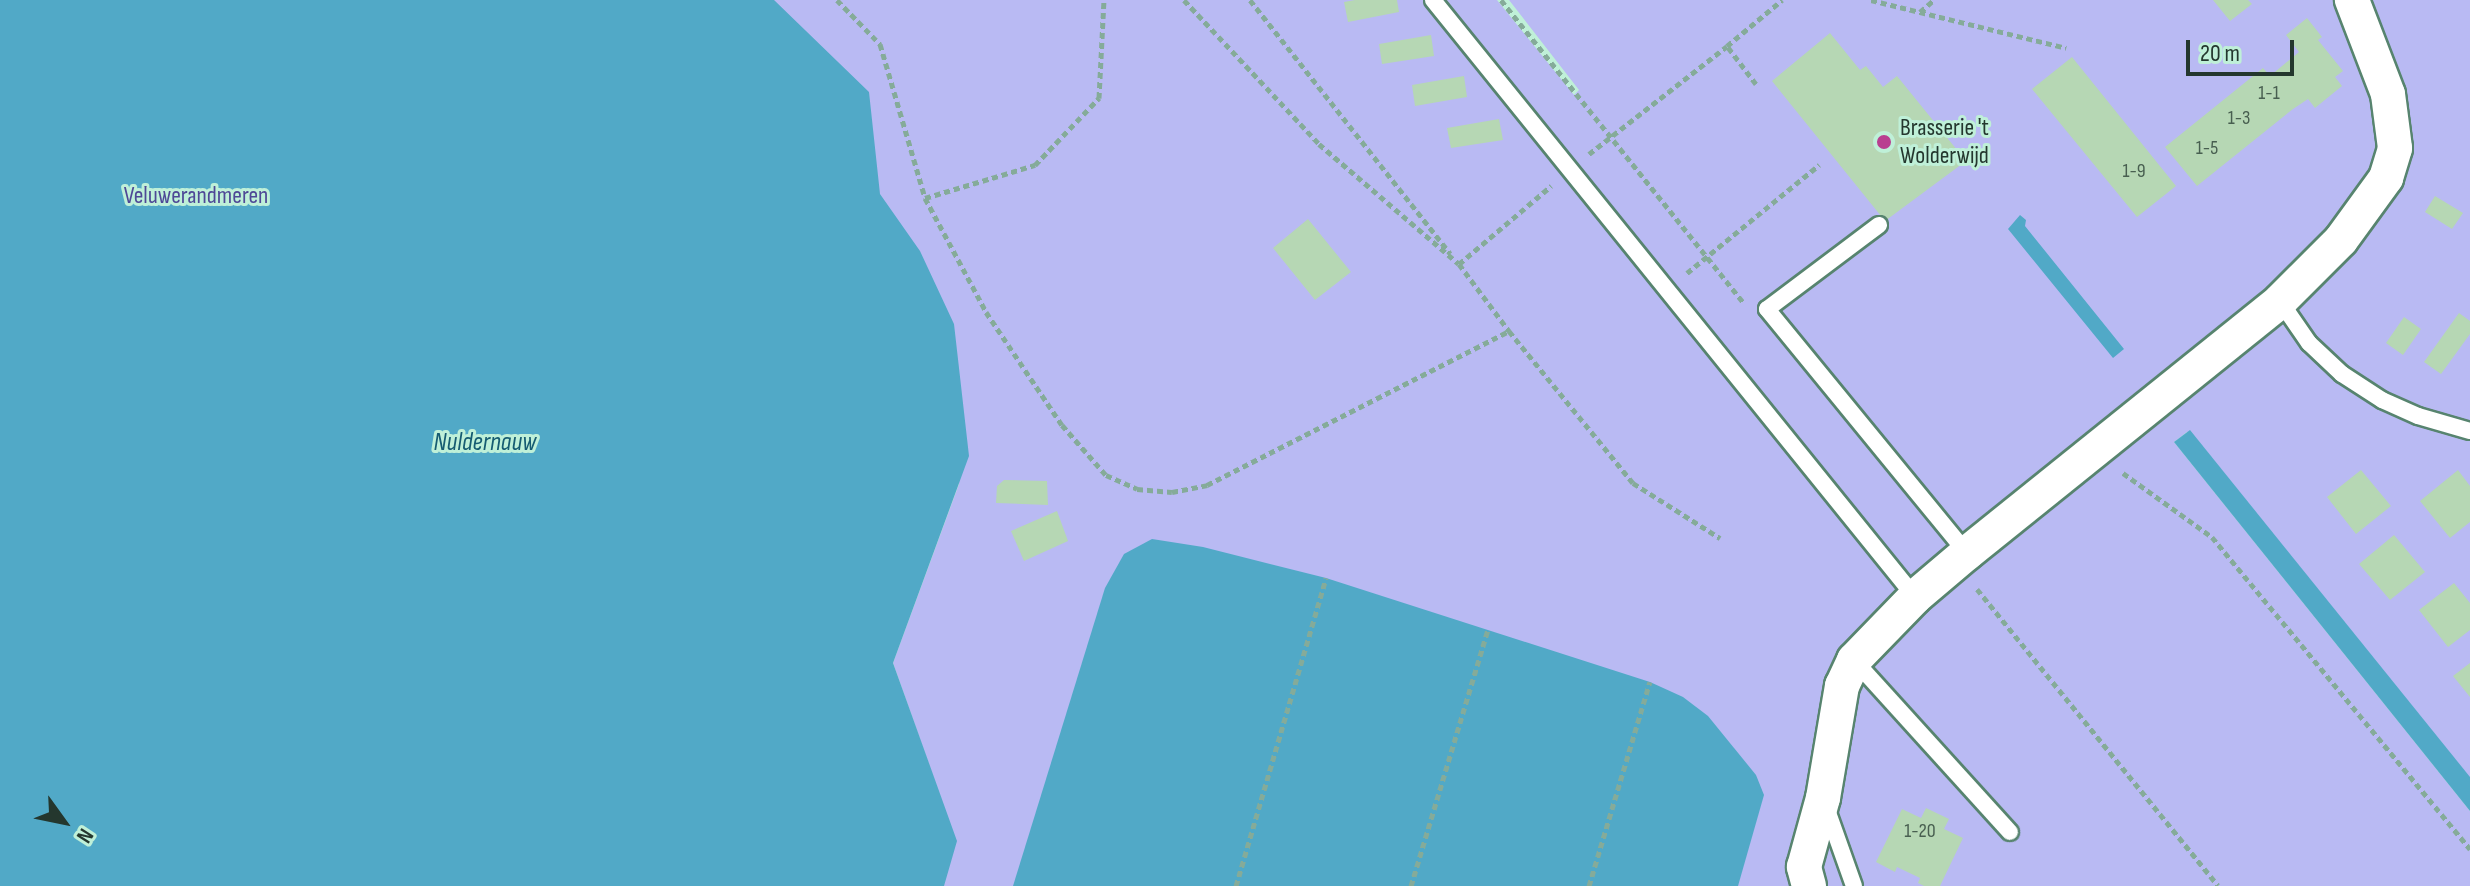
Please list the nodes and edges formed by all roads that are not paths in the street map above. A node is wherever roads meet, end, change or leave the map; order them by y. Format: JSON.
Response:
{"nodes":[{"id":1,"x":1433,"y":0,"type":"edge"},
{"id":2,"x":2352,"y":0,"type":"edge"},
{"id":3,"x":1879,"y":225,"type":"dead end"},
{"id":4,"x":2280,"y":301,"type":"junction"},
{"id":5,"x":2470,"y":431,"type":"edge"},
{"id":6,"x":1961,"y":558,"type":"junction"},
{"id":7,"x":1915,"y":597,"type":"junction"},
{"id":8,"x":1854,"y":660,"type":"junction"},
{"id":9,"x":1823,"y":798,"type":"junction"},
{"id":10,"x":2010,"y":832,"type":"dead end"},
{"id":11,"x":1809,"y":886,"type":"edge"},
{"id":12,"x":1854,"y":886,"type":"edge"}],
"edges":[{"from":1,"to":7,"type":"lane"},
{"from":2,"to":4,"type":"street"},
{"from":3,"to":6,"type":"lane"},
{"from":4,"to":5,"type":"lane"},
{"from":4,"to":6,"type":"street"},
{"from":6,"to":7,"type":"street"},
{"from":7,"to":8,"type":"street"},
{"from":8,"to":9,"type":"street"},
{"from":8,"to":10,"type":"lane"},
{"from":9,"to":11,"type":"street"},
{"from":9,"to":12,"type":"lane"}]}
